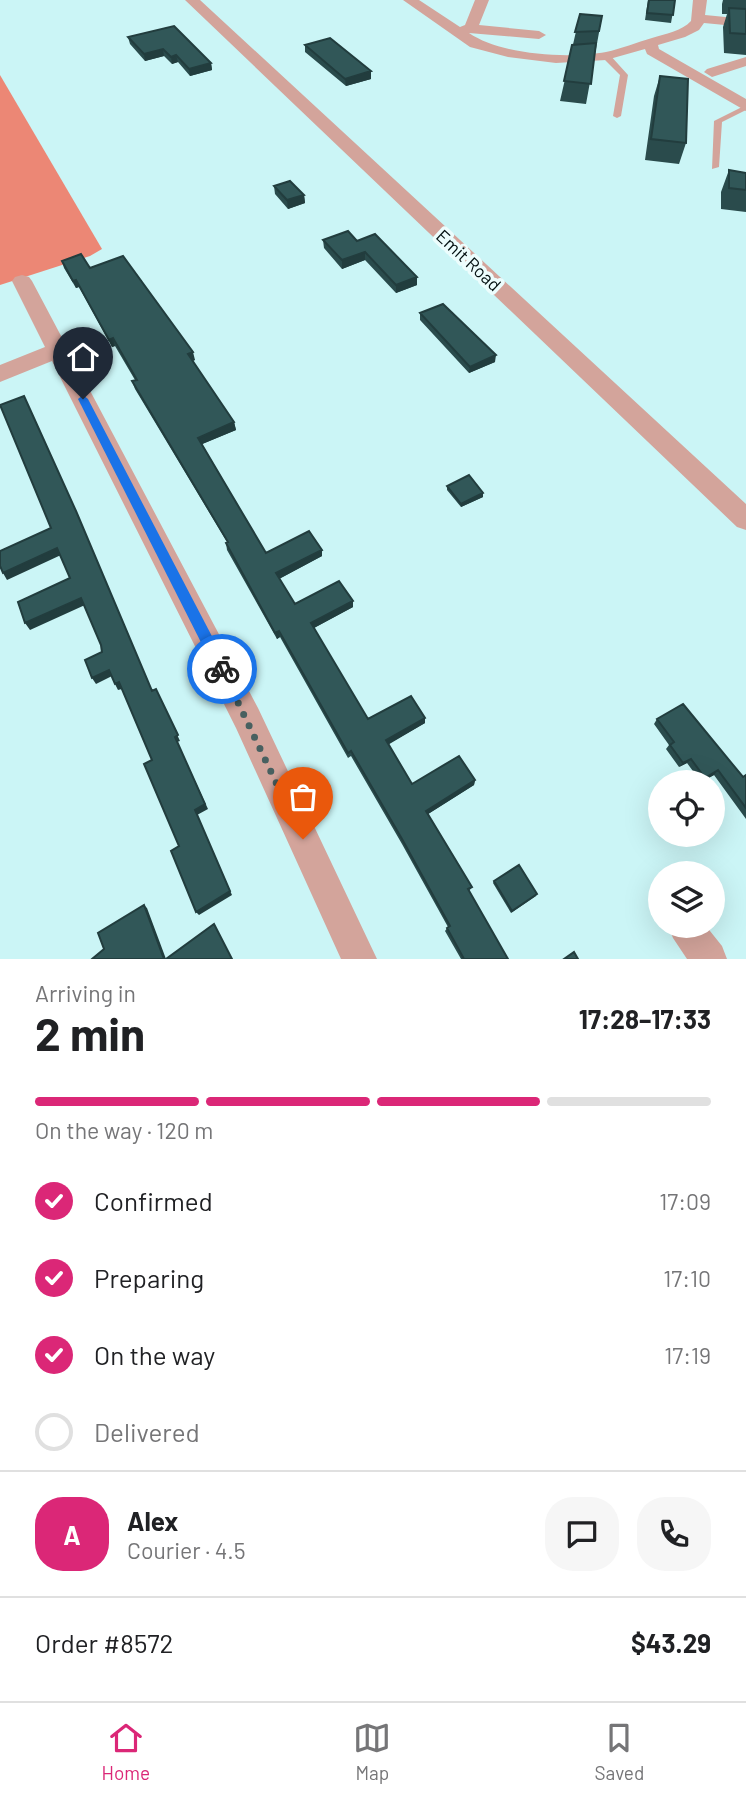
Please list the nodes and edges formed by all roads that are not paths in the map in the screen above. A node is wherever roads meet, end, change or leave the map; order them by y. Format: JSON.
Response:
{"nodes":[{"id":1,"x":192,"y":0,"type":"edge"},
{"id":2,"x":410,"y":0,"type":"edge"},
{"id":3,"x":482,"y":0,"type":"edge"},
{"id":4,"x":700,"y":0,"type":"edge"},
{"id":5,"x":699,"y":18,"type":"junction"},
{"id":6,"x":746,"y":23,"type":"edge"},
{"id":7,"x":464,"y":30,"type":"junction"},
{"id":8,"x":539,"y":35,"type":"dead end"},
{"id":9,"x":651,"y":43,"type":"junction"},
{"id":10,"x":606,"y":57,"type":"junction"},
{"id":11,"x":746,"y":61,"type":"edge"},
{"id":12,"x":718,"y":80,"type":"junction"},
{"id":13,"x":746,"y":92,"type":"edge"},
{"id":14,"x":746,"y":106,"type":"edge"},
{"id":15,"x":617,"y":116,"type":"dead end"},
{"id":16,"x":715,"y":167,"type":"dead end"},
{"id":17,"x":22,"y":281,"type":"dead end"},
{"id":18,"x":58,"y":350,"type":"junction"},
{"id":19,"x":0,"y":374,"type":"edge"},
{"id":20,"x":746,"y":520,"type":"edge"},
{"id":21,"x":694,"y":938,"type":"edge"},
{"id":22,"x":359,"y":959,"type":"edge"},
{"id":23,"x":709,"y":959,"type":"edge"}],
"edges":[{"from":1,"to":20,"type":"street","name":"Emit Road"},
{"from":2,"to":7,"type":"street"},
{"from":3,"to":7,"type":"street"},
{"from":4,"to":5,"type":"street"},
{"from":5,"to":6,"type":"street"},
{"from":5,"to":9,"type":"street"},
{"from":7,"to":8,"type":"street"},
{"from":7,"to":10,"type":"street"},
{"from":9,"to":10,"type":"street"},
{"from":9,"to":12,"type":"street"},
{"from":10,"to":15,"type":"lane"},
{"from":11,"to":12,"type":"street"},
{"from":12,"to":13,"type":"street"},
{"from":12,"to":14,"type":"street"},
{"from":14,"to":16,"type":"lane"},
{"from":17,"to":18,"type":"street"},
{"from":18,"to":19,"type":"street"},
{"from":18,"to":22,"type":"street"},
{"from":21,"to":23,"type":"street"}]}
